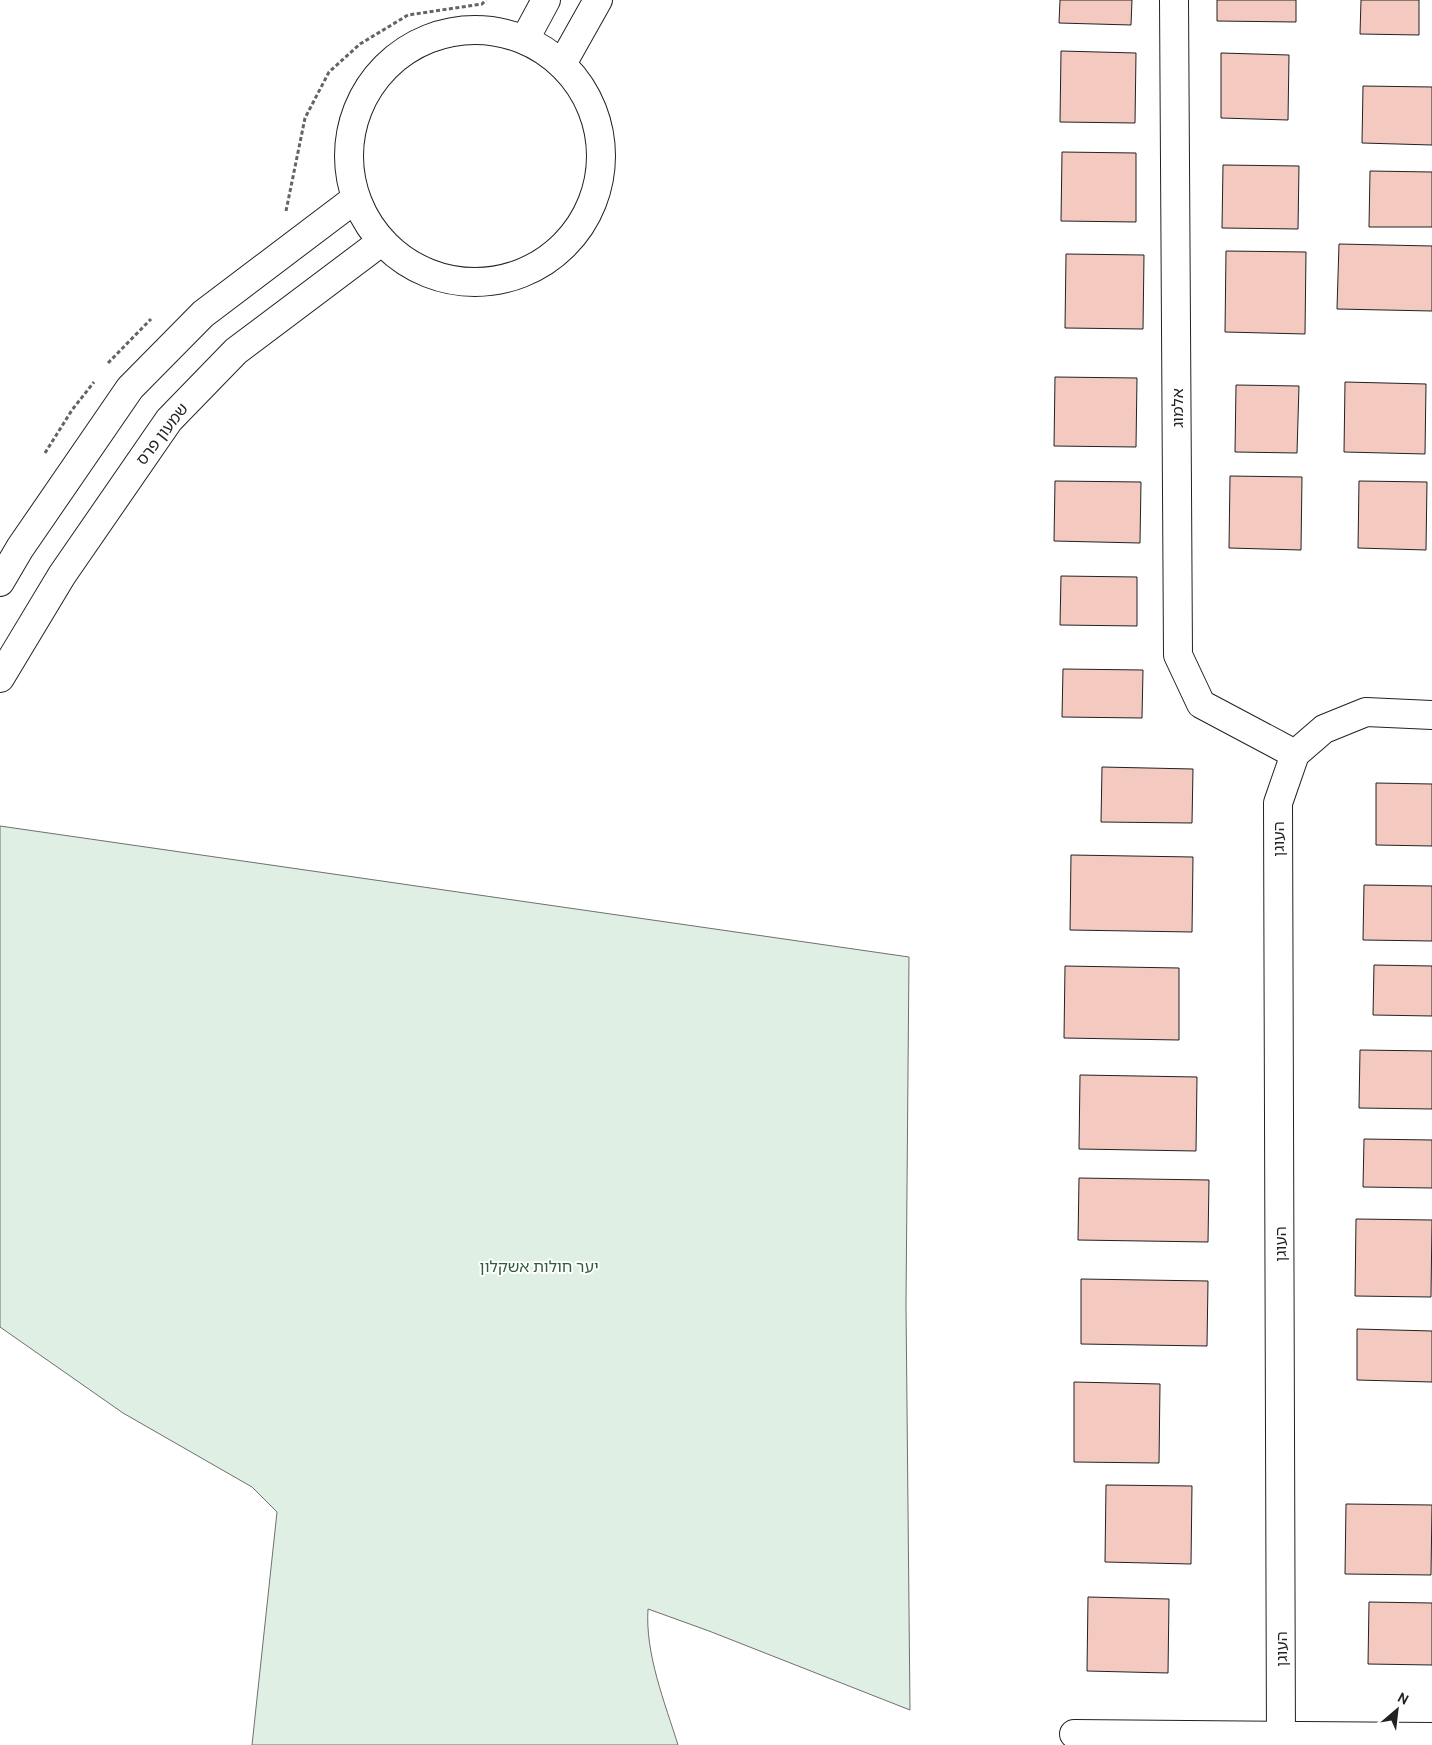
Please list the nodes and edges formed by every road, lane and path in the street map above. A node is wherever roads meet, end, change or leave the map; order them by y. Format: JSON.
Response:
{"nodes":[{"id":1,"x":486,"y":0,"type":"edge"},
{"id":2,"x":546,"y":0,"type":"edge"},
{"id":3,"x":598,"y":0,"type":"edge"},
{"id":4,"x":1174,"y":0,"type":"edge"},
{"id":5,"x":525,"y":40,"type":"junction"},
{"id":6,"x":562,"y":64,"type":"junction"},
{"id":7,"x":355,"y":199,"type":"junction"},
{"id":8,"x":279,"y":217,"type":"dead end"},
{"id":9,"x":381,"y":242,"type":"junction"},
{"id":10,"x":154,"y":316,"type":"dead end"},
{"id":11,"x":107,"y":365,"type":"dead end"},
{"id":12,"x":95,"y":380,"type":"dead end"},
{"id":13,"x":41,"y":459,"type":"dead end"},
{"id":14,"x":0,"y":582,"type":"edge"},
{"id":15,"x":0,"y":678,"type":"edge"},
{"id":16,"x":1432,"y":715,"type":"edge"},
{"id":17,"x":1295,"y":754,"type":"junction"},
{"id":18,"x":1074,"y":1734,"type":"dead end"},
{"id":19,"x":1432,"y":1736,"type":"edge"},
{"id":20,"x":1282,"y":1740,"type":"edge"}],
"edges":[{"from":1,"to":8,"type":"path"},
{"from":2,"to":5,"type":"street"},
{"from":3,"to":6,"type":"street"},
{"from":4,"to":17,"type":"street","name":"אלמוג"},
{"from":5,"to":6,"type":"street"},
{"from":5,"to":7,"type":"street"},
{"from":6,"to":9,"type":"street"},
{"from":7,"to":9,"type":"street"},
{"from":7,"to":14,"type":"street"},
{"from":9,"to":15,"type":"street","name":"שמעון פרס"},
{"from":10,"to":11,"type":"path"},
{"from":12,"to":13,"type":"path"},
{"from":16,"to":17,"type":"street"},
{"from":17,"to":20,"type":"street","name":"העוגן"},
{"from":18,"to":20,"type":"street"},
{"from":19,"to":20,"type":"street"}]}
